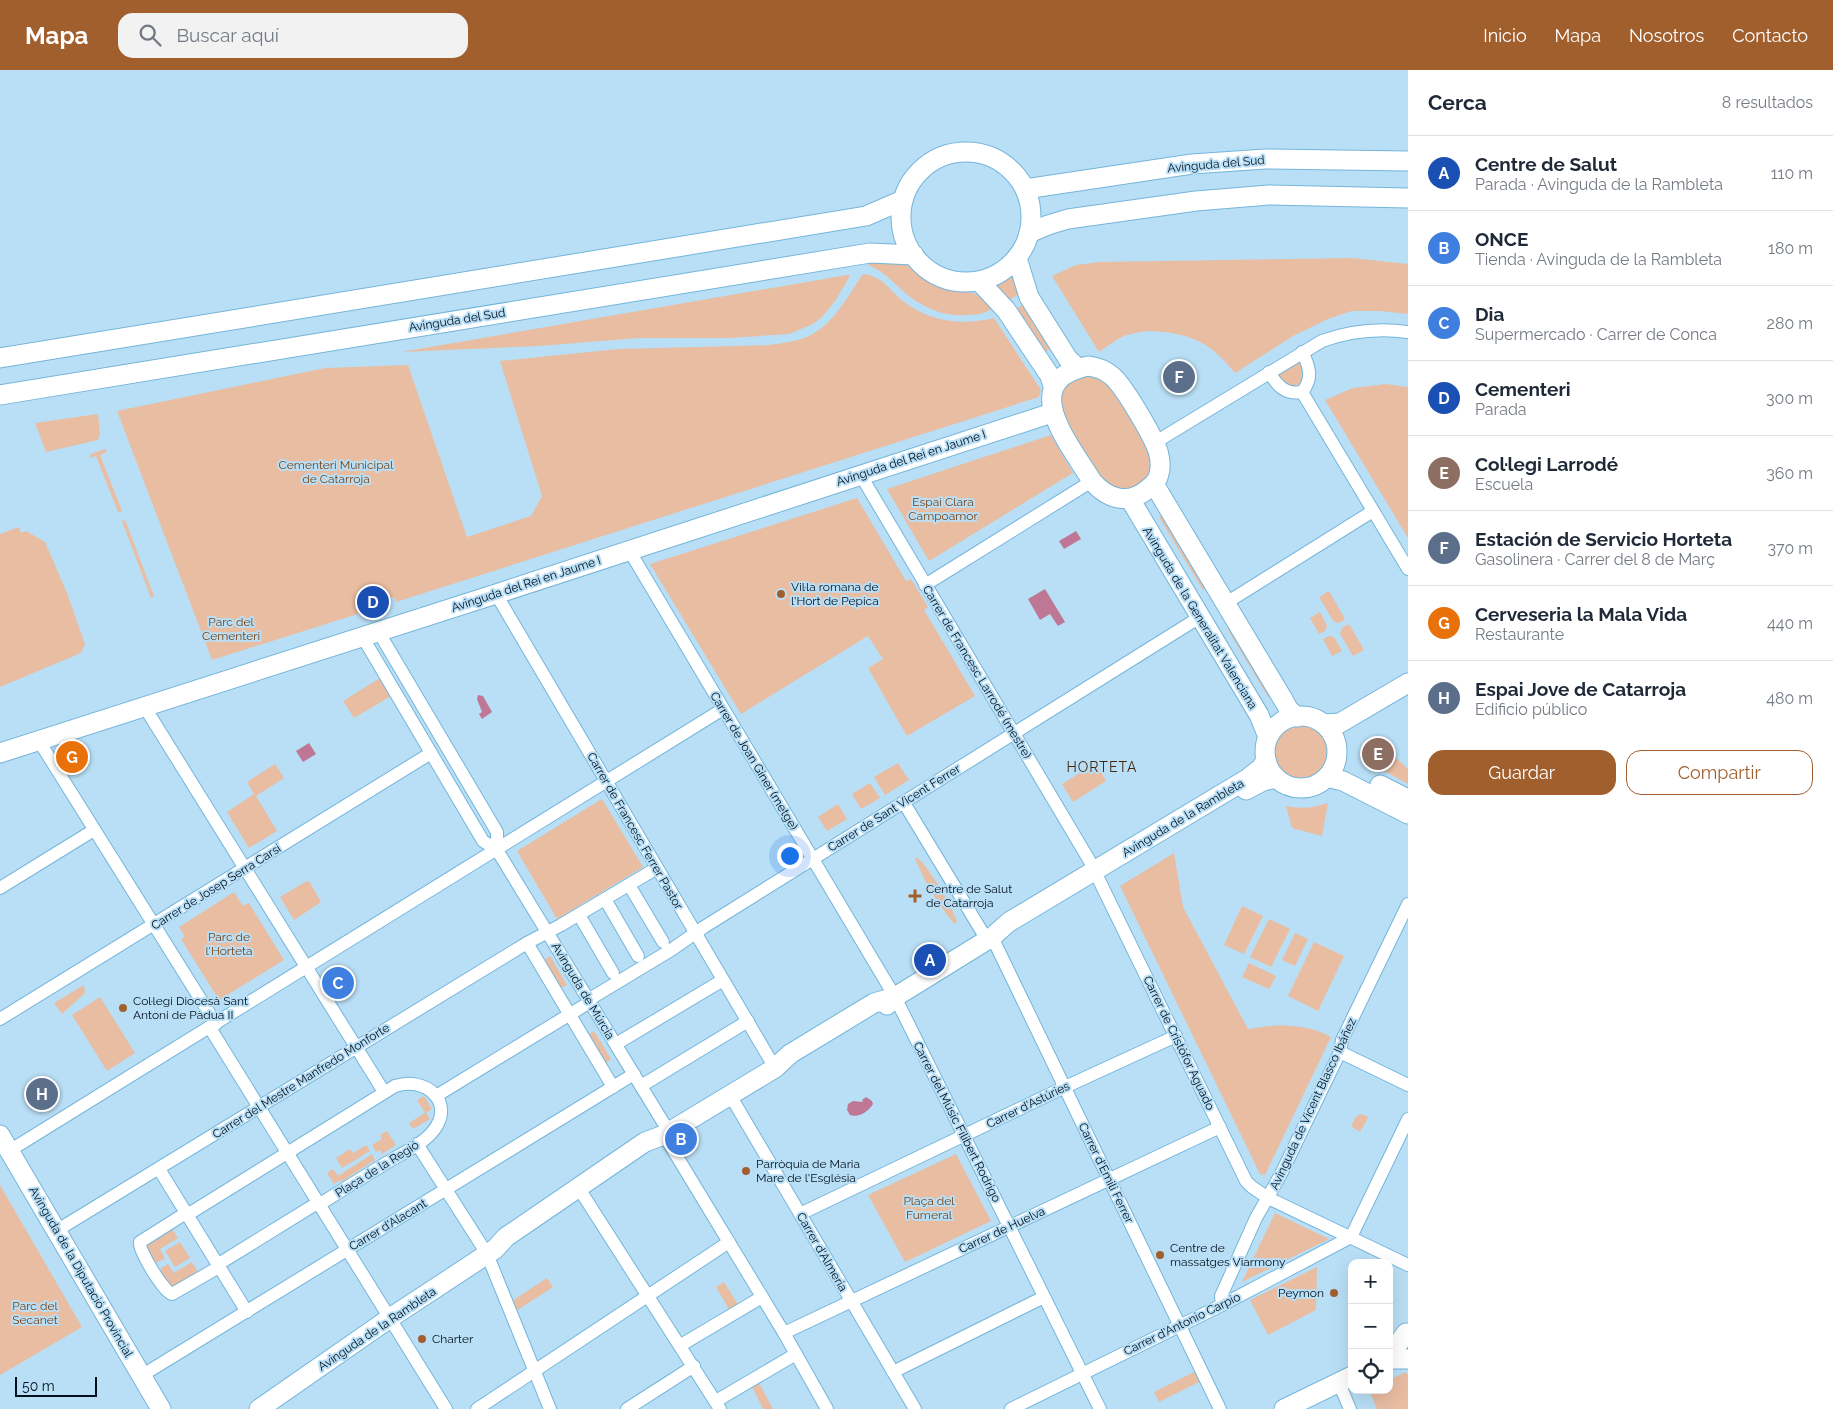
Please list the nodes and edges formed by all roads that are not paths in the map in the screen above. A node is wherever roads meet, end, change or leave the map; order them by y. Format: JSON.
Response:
{"nodes":[{"id":1,"x":1408,"y":162,"type":"edge"},
{"id":2,"x":1025,"y":189,"type":"junction"},
{"id":3,"x":1408,"y":198,"type":"edge"},
{"id":4,"x":903,"y":200,"type":"junction"},
{"id":5,"x":1029,"y":233,"type":"junction"},
{"id":6,"x":914,"y":255,"type":"junction"},
{"id":7,"x":1016,"y":258,"type":"junction"},
{"id":8,"x":979,"y":280,"type":"junction"},
{"id":9,"x":1408,"y":332,"type":"edge"},
{"id":10,"x":1302,"y":352,"type":"junction"},
{"id":11,"x":0,"y":358,"type":"edge"},
{"id":12,"x":1078,"y":368,"type":"junction"},
{"id":13,"x":1269,"y":372,"type":"junction"},
{"id":14,"x":1054,"y":386,"type":"junction"},
{"id":15,"x":1302,"y":392,"type":"junction"},
{"id":16,"x":0,"y":395,"type":"edge"},
{"id":17,"x":1052,"y":413,"type":"junction"},
{"id":18,"x":1154,"y":443,"type":"junction"},
{"id":19,"x":860,"y":474,"type":"junction"},
{"id":20,"x":1092,"y":481,"type":"junction"},
{"id":21,"x":1154,"y":484,"type":"junction"},
{"id":22,"x":1130,"y":499,"type":"junction"},
{"id":23,"x":1373,"y":511,"type":"junction"},
{"id":24,"x":629,"y":550,"type":"junction"},
{"id":25,"x":1408,"y":569,"type":"edge"},
{"id":26,"x":925,"y":585,"type":"junction"},
{"id":27,"x":496,"y":594,"type":"junction"},
{"id":28,"x":1226,"y":603,"type":"junction"},
{"id":29,"x":1200,"y":617,"type":"junction"},
{"id":30,"x":370,"y":634,"type":"junction"},
{"id":31,"x":1408,"y":683,"type":"edge"},
{"id":32,"x":1408,"y":694,"type":"edge"},
{"id":33,"x":144,"y":706,"type":"junction"},
{"id":34,"x":723,"y":709,"type":"junction"},
{"id":35,"x":1297,"y":717,"type":"junction"},
{"id":36,"x":1324,"y":724,"type":"junction"},
{"id":37,"x":1014,"y":733,"type":"junction"},
{"id":38,"x":1268,"y":737,"type":"junction"},
{"id":39,"x":39,"y":740,"type":"junction"},
{"id":40,"x":1336,"y":751,"type":"junction"},
{"id":41,"x":0,"y":753,"type":"edge"},
{"id":42,"x":431,"y":754,"type":"junction"},
{"id":43,"x":1266,"y":760,"type":"junction"},
{"id":44,"x":1327,"y":777,"type":"junction"},
{"id":45,"x":1276,"y":778,"type":"junction"},
{"id":46,"x":607,"y":782,"type":"junction"},
{"id":47,"x":1408,"y":799,"type":"edge"},
{"id":48,"x":904,"y":802,"type":"junction"},
{"id":49,"x":1408,"y":814,"type":"edge"},
{"id":50,"x":94,"y":830,"type":"junction"},
{"id":51,"x":497,"y":850,"type":"junction"},
{"id":52,"x":813,"y":859,"type":"junction"},
{"id":53,"x":658,"y":868,"type":"junction"},
{"id":54,"x":245,"y":869,"type":"junction"},
{"id":55,"x":1097,"y":875,"type":"junction"},
{"id":56,"x":629,"y":885,"type":"junction"},
{"id":57,"x":0,"y":888,"type":"edge"},
{"id":58,"x":605,"y":899,"type":"junction"},
{"id":59,"x":1408,"y":904,"type":"edge"},
{"id":60,"x":579,"y":915,"type":"junction"},
{"id":61,"x":153,"y":925,"type":"junction"},
{"id":62,"x":546,"y":932,"type":"junction"},
{"id":63,"x":696,"y":933,"type":"junction"},
{"id":64,"x":989,"y":939,"type":"junction"},
{"id":65,"x":663,"y":942,"type":"dead end"},
{"id":66,"x":527,"y":943,"type":"junction"},
{"id":67,"x":638,"y":956,"type":"dead end"},
{"id":68,"x":306,"y":968,"type":"junction"},
{"id":69,"x":613,"y":973,"type":"dead end"},
{"id":70,"x":723,"y":980,"type":"junction"},
{"id":71,"x":895,"y":997,"type":"junction"},
{"id":72,"x":589,"y":1001,"type":"junction"},
{"id":73,"x":569,"y":1014,"type":"junction"},
{"id":74,"x":0,"y":1019,"type":"edge"},
{"id":75,"x":748,"y":1021,"type":"junction"},
{"id":76,"x":213,"y":1026,"type":"junction"},
{"id":77,"x":1176,"y":1036,"type":"junction"},
{"id":78,"x":616,"y":1044,"type":"junction"},
{"id":79,"x":356,"y":1047,"type":"junction"},
{"id":80,"x":1340,"y":1052,"type":"junction"},
{"id":81,"x":775,"y":1068,"type":"junction"},
{"id":82,"x":634,"y":1074,"type":"junction"},
{"id":83,"x":1408,"y":1085,"type":"edge"},
{"id":84,"x":641,"y":1086,"type":"junction"},
{"id":85,"x":613,"y":1087,"type":"junction"},
{"id":86,"x":1065,"y":1087,"type":"junction"},
{"id":87,"x":384,"y":1092,"type":"junction"},
{"id":88,"x":730,"y":1095,"type":"junction"},
{"id":89,"x":436,"y":1096,"type":"junction"},
{"id":90,"x":260,"y":1107,"type":"junction"},
{"id":91,"x":1408,"y":1119,"type":"edge"},
{"id":92,"x":1220,"y":1127,"type":"junction"},
{"id":93,"x":667,"y":1133,"type":"junction"},
{"id":94,"x":964,"y":1135,"type":"junction"},
{"id":95,"x":4,"y":1143,"type":"edge"},
{"id":96,"x":417,"y":1144,"type":"junction"},
{"id":97,"x":288,"y":1152,"type":"junction"},
{"id":98,"x":158,"y":1169,"type":"junction"},
{"id":99,"x":1109,"y":1179,"type":"junction"},
{"id":100,"x":446,"y":1190,"type":"junction"},
{"id":101,"x":581,"y":1191,"type":"junction"},
{"id":102,"x":1268,"y":1198,"type":"junction"},
{"id":103,"x":319,"y":1203,"type":"junction"},
{"id":104,"x":186,"y":1214,"type":"junction"},
{"id":105,"x":800,"y":1214,"type":"junction"},
{"id":106,"x":1009,"y":1226,"type":"junction"},
{"id":107,"x":56,"y":1231,"type":"junction"},
{"id":108,"x":1351,"y":1237,"type":"junction"},
{"id":109,"x":729,"y":1242,"type":"junction"},
{"id":110,"x":348,"y":1250,"type":"junction"},
{"id":111,"x":491,"y":1252,"type":"junction"},
{"id":112,"x":1408,"y":1265,"type":"edge"},
{"id":113,"x":218,"y":1266,"type":"junction"},
{"id":114,"x":649,"y":1295,"type":"junction"},
{"id":115,"x":762,"y":1297,"type":"junction"},
{"id":116,"x":1044,"y":1297,"type":"junction"},
{"id":117,"x":851,"y":1301,"type":"junction"},
{"id":118,"x":1222,"y":1305,"type":"junction"},
{"id":119,"x":247,"y":1312,"type":"junction"},
{"id":120,"x":390,"y":1318,"type":"junction"},
{"id":121,"x":1180,"y":1326,"type":"junction"},
{"id":122,"x":784,"y":1333,"type":"junction"},
{"id":123,"x":1407,"y":1337,"type":"edge"},
{"id":124,"x":681,"y":1345,"type":"junction"},
{"id":125,"x":1393,"y":1353,"type":"edge"},
{"id":126,"x":796,"y":1354,"type":"junction"},
{"id":127,"x":1393,"y":1357,"type":"edge"},
{"id":128,"x":1408,"y":1359,"type":"edge"},
{"id":129,"x":694,"y":1366,"type":"junction"},
{"id":130,"x":535,"y":1371,"type":"junction"},
{"id":131,"x":893,"y":1372,"type":"junction"},
{"id":132,"x":1083,"y":1373,"type":"junction"},
{"id":133,"x":141,"y":1376,"type":"junction"},
{"id":134,"x":1345,"y":1379,"type":"edge"},
{"id":135,"x":718,"y":1405,"type":"edge"},
{"id":136,"x":161,"y":1409,"type":"edge"},
{"id":137,"x":259,"y":1409,"type":"edge"},
{"id":138,"x":446,"y":1409,"type":"edge"},
{"id":139,"x":477,"y":1409,"type":"edge"},
{"id":140,"x":550,"y":1409,"type":"edge"},
{"id":141,"x":627,"y":1409,"type":"edge"},
{"id":142,"x":828,"y":1409,"type":"edge"},
{"id":143,"x":915,"y":1409,"type":"edge"},
{"id":144,"x":1011,"y":1409,"type":"edge"},
{"id":145,"x":1100,"y":1409,"type":"edge"},
{"id":146,"x":1220,"y":1409,"type":"edge"},
{"id":147,"x":1284,"y":1409,"type":"edge"},
{"id":148,"x":1350,"y":1409,"type":"edge"}],
"edges":[{"from":1,"to":2,"type":"street","name":"Avinguda del Sud"},
{"from":2,"to":4,"type":"street"},
{"from":2,"to":5,"type":"street"},
{"from":3,"to":5,"type":"street"},
{"from":4,"to":6,"type":"street"},
{"from":4,"to":11,"type":"street"},
{"from":5,"to":7,"type":"street"},
{"from":6,"to":8,"type":"street"},
{"from":6,"to":16,"type":"street","name":"Avinguda del Sud"},
{"from":7,"to":8,"type":"street"},
{"from":7,"to":12,"type":"street"},
{"from":8,"to":14,"type":"street"},
{"from":9,"to":10,"type":"street"},
{"from":10,"to":13,"type":"street"},
{"from":10,"to":15,"type":"street"},
{"from":12,"to":14,"type":"street"},
{"from":12,"to":18,"type":"street"},
{"from":13,"to":15,"type":"street"},
{"from":13,"to":18,"type":"street"},
{"from":14,"to":17,"type":"street"},
{"from":15,"to":23,"type":"street"},
{"from":17,"to":19,"type":"street","name":"Avinguda del Rei en Jaume I"},
{"from":17,"to":20,"type":"street"},
{"from":18,"to":21,"type":"street"},
{"from":19,"to":24,"type":"street","name":"Avinguda del Rei en Jaume I"},
{"from":19,"to":26,"type":"street","name":"Carrer de Francesc Larrodé (mestre)"},
{"from":20,"to":22,"type":"street"},
{"from":20,"to":26,"type":"street"},
{"from":21,"to":22,"type":"street"},
{"from":21,"to":28,"type":"street"},
{"from":22,"to":29,"type":"street","name":"Avinguda de la Generalitat Valenciana"},
{"from":23,"to":25,"type":"street"},
{"from":23,"to":28,"type":"street"},
{"from":24,"to":27,"type":"street","name":"Avinguda del Rei en Jaume I"},
{"from":24,"to":34,"type":"street","name":"Carrer de Joan Giner (metge)"},
{"from":26,"to":37,"type":"street","name":"Carrer de Francesc Larrodé (mestre)"},
{"from":27,"to":30,"type":"street","name":"Avinguda del Rei en Jaume I"},
{"from":27,"to":46,"type":"street","name":"Carrer de Francesc Ferrer Pastor"},
{"from":28,"to":35,"type":"street"},
{"from":29,"to":37,"type":"street","name":"Carrer de Sant Vicent Ferrer"},
{"from":29,"to":38,"type":"street","name":"Avinguda de la Generalitat Valenciana"},
{"from":30,"to":33,"type":"street","name":"Avinguda del Rei en Jaume I"},
{"from":30,"to":42,"type":"street","name":"Avinguda de Múrcia"},
{"from":30,"to":51,"type":"street","name":"Avinguda de Múrcia"},
{"from":31,"to":36,"type":"street"},
{"from":32,"to":40,"type":"street"},
{"from":33,"to":39,"type":"street","name":"Avinguda del Rei en Jaume I"},
{"from":33,"to":54,"type":"street"},
{"from":34,"to":46,"type":"street"},
{"from":34,"to":52,"type":"street","name":"Carrer de Joan Giner (metge)"},
{"from":35,"to":36,"type":"street"},
{"from":35,"to":38,"type":"street"},
{"from":36,"to":40,"type":"street"},
{"from":37,"to":48,"type":"street","name":"Carrer de Sant Vicent Ferrer"},
{"from":37,"to":55,"type":"street","name":"Carrer de Francesc Larrodé (mestre)"},
{"from":38,"to":43,"type":"street"},
{"from":39,"to":41,"type":"street","name":"Avinguda del Rei en Jaume I"},
{"from":39,"to":50,"type":"street"},
{"from":40,"to":44,"type":"street"},
{"from":40,"to":47,"type":"street"},
{"from":42,"to":51,"type":"street","name":"Avinguda de Múrcia"},
{"from":42,"to":54,"type":"street","name":"Carrer de Josep Serra Carsí"},
{"from":43,"to":45,"type":"street"},
{"from":43,"to":55,"type":"street","name":"Avinguda de la Rambleta"},
{"from":44,"to":45,"type":"street"},
{"from":44,"to":49,"type":"street"},
{"from":45,"to":55,"type":"street","name":"Avinguda de la Rambleta"},
{"from":46,"to":51,"type":"street"},
{"from":46,"to":53,"type":"street","name":"Carrer de Francesc Ferrer Pastor"},
{"from":48,"to":52,"type":"street","name":"Carrer de Sant Vicent Ferrer"},
{"from":48,"to":64,"type":"street","name":"Carrer d'Emili Ferrer"},
{"from":50,"to":57,"type":"street"},
{"from":50,"to":61,"type":"street"},
{"from":51,"to":62,"type":"street","name":"Avinguda de Múrcia"},
{"from":51,"to":68,"type":"street"},
{"from":52,"to":63,"type":"street","name":"Carrer de Sant Vicent Ferrer"},
{"from":52,"to":71,"type":"street","name":"Carrer de Joan Giner (metge)"},
{"from":53,"to":56,"type":"street","name":"Carrer del Mestre Manfredo Monforte"},
{"from":53,"to":63,"type":"street","name":"Carrer de Francesc Ferrer Pastor"},
{"from":54,"to":61,"type":"street","name":"Carrer de Josep Serra Carsí"},
{"from":54,"to":68,"type":"street"},
{"from":55,"to":64,"type":"street","name":"Avinguda de la Rambleta"},
{"from":55,"to":77,"type":"street","name":"Carrer de Cristòfor Aguado"},
{"from":56,"to":58,"type":"street","name":"Carrer del Mestre Manfredo Monforte"},
{"from":56,"to":65,"type":"street"},
{"from":58,"to":60,"type":"street","name":"Carrer del Mestre Manfredo Monforte"},
{"from":58,"to":67,"type":"street"},
{"from":59,"to":80,"type":"street","name":"Avinguda de Vicent Blasco Ibáñez"},
{"from":60,"to":62,"type":"street","name":"Carrer del Mestre Manfredo Monforte"},
{"from":60,"to":69,"type":"street"},
{"from":61,"to":74,"type":"street","name":"Carrer de Josep Serra Carsí"},
{"from":61,"to":76,"type":"street"},
{"from":62,"to":66,"type":"street","name":"Carrer del Mestre Manfredo Monforte"},
{"from":62,"to":72,"type":"street","name":"Avinguda de Múrcia"},
{"from":63,"to":70,"type":"street","name":"Carrer de Francesc Ferrer Pastor"},
{"from":63,"to":72,"type":"street","name":"Carrer de Sant Vicent Ferrer"},
{"from":64,"to":71,"type":"street","name":"Avinguda de la Rambleta"},
{"from":64,"to":86,"type":"street","name":"Carrer d'Emili Ferrer"},
{"from":66,"to":73,"type":"street","name":"Avinguda de Múrcia"},
{"from":66,"to":79,"type":"street","name":"Carrer del Mestre Manfredo Monforte"},
{"from":68,"to":76,"type":"street"},
{"from":68,"to":79,"type":"street"},
{"from":70,"to":75,"type":"street","name":"Carrer de Francesc Ferrer Pastor"},
{"from":70,"to":78,"type":"street"},
{"from":71,"to":81,"type":"street","name":"Avinguda de la Rambleta"},
{"from":71,"to":94,"type":"street","name":"Carrer del Músic Filibert Rodrigo"},
{"from":72,"to":73,"type":"street","name":"Carrer de Sant Vicent Ferrer"},
{"from":72,"to":78,"type":"street","name":"Avinguda de Múrcia"},
{"from":73,"to":85,"type":"street","name":"Avinguda de Múrcia"},
{"from":73,"to":89,"type":"street","name":"Carrer de Sant Vicent Ferrer"},
{"from":75,"to":81,"type":"street","name":"Carrer de Francesc Ferrer Pastor"},
{"from":75,"to":84,"type":"street"},
{"from":76,"to":90,"type":"street"},
{"from":76,"to":95,"type":"street"},
{"from":77,"to":86,"type":"street","name":"Carrer d'Astúries"},
{"from":77,"to":92,"type":"street","name":"Carrer de Cristòfor Aguado"},
{"from":78,"to":82,"type":"street","name":"Avinguda de Múrcia"},
{"from":79,"to":87,"type":"street"},
{"from":79,"to":90,"type":"street","name":"Carrer del Mestre Manfredo Monforte"},
{"from":80,"to":83,"type":"street"},
{"from":80,"to":102,"type":"street","name":"Avinguda de Vicent Blasco Ibáñez"},
{"from":81,"to":88,"type":"street","name":"Avinguda de la Rambleta"},
{"from":82,"to":84,"type":"street","name":"Avinguda de Múrcia"},
{"from":82,"to":85,"type":"street","name":"Carrer d'Alacant"},
{"from":84,"to":93,"type":"street","name":"Avinguda de Múrcia"},
{"from":85,"to":100,"type":"street","name":"Carrer d'Alacant"},
{"from":86,"to":94,"type":"street","name":"Carrer d'Astúries"},
{"from":86,"to":99,"type":"street","name":"Carrer d'Emili Ferrer"},
{"from":87,"to":89,"type":"street"},
{"from":87,"to":97,"type":"street"},
{"from":88,"to":93,"type":"street","name":"Avinguda de la Rambleta"},
{"from":88,"to":105,"type":"street","name":"Carrer d'Almeria"},
{"from":89,"to":96,"type":"street","name":"Plaça de la Regió"},
{"from":90,"to":97,"type":"street"},
{"from":90,"to":98,"type":"street","name":"Carrer del Mestre Manfredo Monforte"},
{"from":91,"to":108,"type":"street"},
{"from":92,"to":99,"type":"street","name":"Carrer de Huelva"},
{"from":92,"to":102,"type":"street","name":"Carrer de Cristòfor Aguado"},
{"from":93,"to":101,"type":"street","name":"Avinguda de la Rambleta"},
{"from":93,"to":109,"type":"street","name":"Avinguda de Múrcia"},
{"from":94,"to":105,"type":"street","name":"Carrer d'Astúries"},
{"from":94,"to":106,"type":"street","name":"Carrer del Músic Filibert Rodrigo"},
{"from":95,"to":107,"type":"street","name":"Avinguda de la Diputació Provincial"},
{"from":96,"to":100,"type":"street"},
{"from":96,"to":103,"type":"street","name":"Plaça de la Regió"},
{"from":97,"to":103,"type":"street"},
{"from":97,"to":104,"type":"street"},
{"from":98,"to":104,"type":"street"},
{"from":98,"to":107,"type":"street","name":"Carrer del Mestre Manfredo Monforte"},
{"from":99,"to":106,"type":"street","name":"Carrer de Huelva"},
{"from":99,"to":121,"type":"street","name":"Carrer d'Emili Ferrer"},
{"from":100,"to":110,"type":"street","name":"Carrer d'Alacant"},
{"from":100,"to":111,"type":"street"},
{"from":101,"to":111,"type":"street","name":"Avinguda de la Rambleta"},
{"from":101,"to":114,"type":"street"},
{"from":102,"to":108,"type":"street","name":"Carrer de Cristòfor Aguado"},
{"from":102,"to":118,"type":"street","name":"Avinguda de Vicent Blasco Ibáñez"},
{"from":103,"to":110,"type":"street"},
{"from":103,"to":113,"type":"street","name":"Plaça de la Regió"},
{"from":104,"to":113,"type":"street"},
{"from":104,"to":113,"type":"street","name":"Plaça de la Regió"},
{"from":105,"to":117,"type":"street","name":"Carrer d'Almeria"},
{"from":106,"to":116,"type":"street","name":"Carrer del Músic Filibert Rodrigo"},
{"from":106,"to":117,"type":"street","name":"Carrer de Huelva"},
{"from":107,"to":133,"type":"street","name":"Avinguda de la Diputació Provincial"},
{"from":108,"to":112,"type":"street","name":"Carrer de Cristòfor Aguado"},
{"from":108,"to":118,"type":"street","name":"Carrer d'Antonio Carpio"},
{"from":109,"to":114,"type":"street"},
{"from":109,"to":115,"type":"street","name":"Avinguda de Múrcia"},
{"from":110,"to":119,"type":"street","name":"Carrer d'Alacant"},
{"from":110,"to":120,"type":"street"},
{"from":111,"to":120,"type":"street","name":"Avinguda de la Rambleta"},
{"from":111,"to":130,"type":"street"},
{"from":113,"to":119,"type":"street"},
{"from":114,"to":124,"type":"street"},
{"from":114,"to":130,"type":"street"},
{"from":115,"to":122,"type":"street","name":"Avinguda de Múrcia"},
{"from":115,"to":124,"type":"street"},
{"from":116,"to":131,"type":"street"},
{"from":116,"to":132,"type":"street","name":"Carrer del Músic Filibert Rodrigo"},
{"from":117,"to":122,"type":"street","name":"Carrer de Huelva"},
{"from":117,"to":131,"type":"street","name":"Carrer d'Almeria"},
{"from":118,"to":121,"type":"street","name":"Carrer d'Antonio Carpio"},
{"from":119,"to":133,"type":"street","name":"Carrer d'Alacant"},
{"from":120,"to":137,"type":"street","name":"Avinguda de la Rambleta"},
{"from":120,"to":138,"type":"street"},
{"from":121,"to":132,"type":"street","name":"Carrer d'Antonio Carpio"},
{"from":121,"to":146,"type":"street","name":"Carrer d'Emili Ferrer"},
{"from":122,"to":126,"type":"street","name":"Avinguda de Múrcia"},
{"from":123,"to":125,"type":"street"},
{"from":124,"to":129,"type":"street"},
{"from":126,"to":135,"type":"street"},
{"from":126,"to":142,"type":"street","name":"Avinguda de Múrcia"},
{"from":127,"to":128,"type":"street"},
{"from":129,"to":135,"type":"street"},
{"from":129,"to":141,"type":"street"},
{"from":130,"to":139,"type":"street"},
{"from":130,"to":140,"type":"street"},
{"from":131,"to":143,"type":"street","name":"Carrer d'Almeria"},
{"from":132,"to":144,"type":"street","name":"Carrer d'Antonio Carpio"},
{"from":132,"to":145,"type":"street","name":"Carrer del Músic Filibert Rodrigo"},
{"from":133,"to":136,"type":"street","name":"Avinguda de la Diputació Provincial"},
{"from":134,"to":147,"type":"street"},
{"from":134,"to":148,"type":"street"}]}
